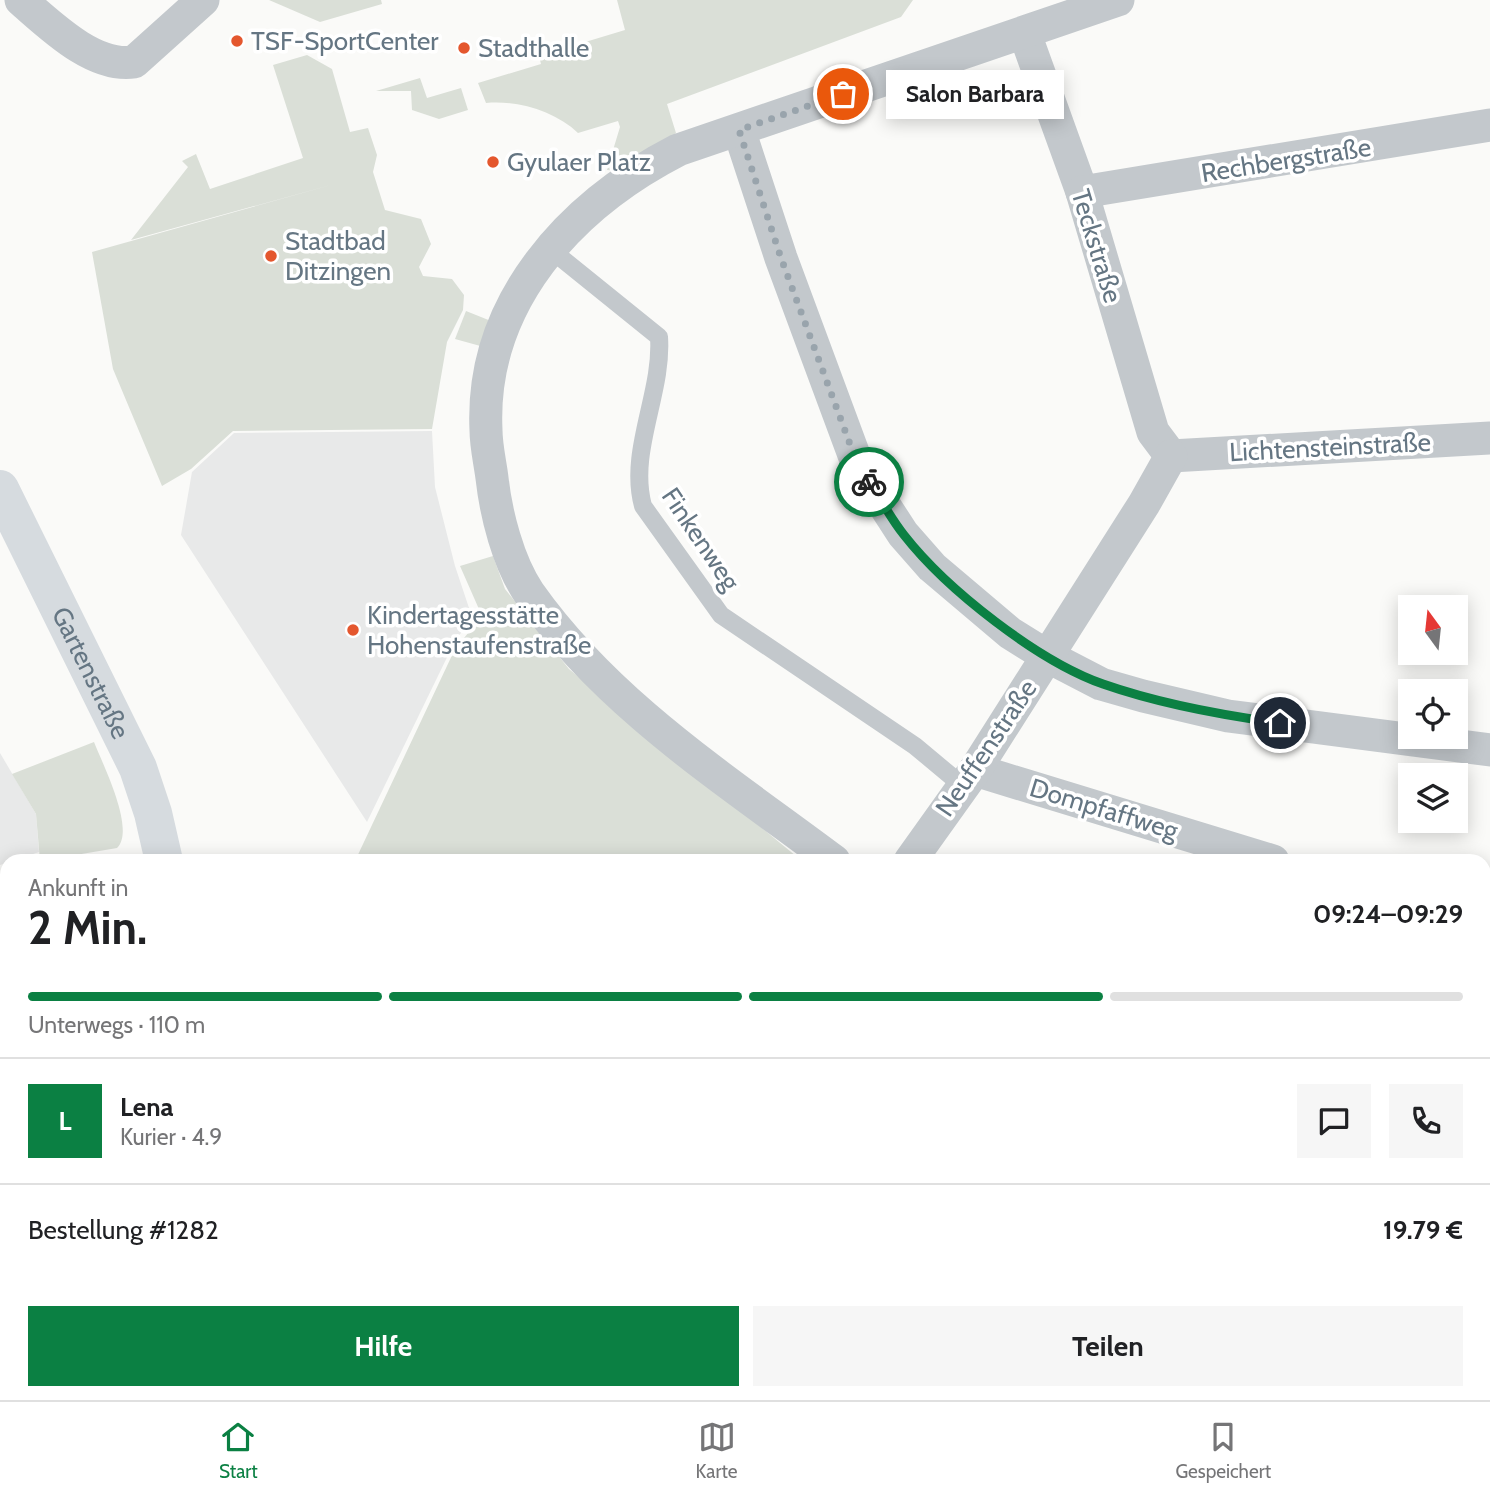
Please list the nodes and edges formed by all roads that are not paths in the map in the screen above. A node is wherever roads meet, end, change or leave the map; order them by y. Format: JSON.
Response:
{"nodes":[{"id":1,"x":21,"y":0,"type":"edge"},
{"id":2,"x":203,"y":0,"type":"edge"},
{"id":3,"x":1118,"y":0,"type":"edge"},
{"id":4,"x":1025,"y":34,"type":"junction"},
{"id":5,"x":1490,"y":125,"type":"edge"},
{"id":6,"x":739,"y":130,"type":"junction"},
{"id":7,"x":1082,"y":192,"type":"junction"},
{"id":8,"x":550,"y":249,"type":"junction"},
{"id":9,"x":1490,"y":438,"type":"edge"},
{"id":10,"x":1171,"y":456,"type":"junction"},
{"id":11,"x":0,"y":489,"type":"edge"},
{"id":12,"x":1047,"y":656,"type":"junction"},
{"id":13,"x":1490,"y":750,"type":"edge"},
{"id":14,"x":969,"y":778,"type":"junction"},
{"id":15,"x":162,"y":854,"type":"edge"},
{"id":16,"x":825,"y":854,"type":"edge"},
{"id":17,"x":915,"y":854,"type":"edge"},
{"id":18,"x":1247,"y":854,"type":"edge"}],
"edges":[{"from":1,"to":2,"type":"street"},
{"from":3,"to":4,"type":"street"},
{"from":4,"to":6,"type":"street"},
{"from":4,"to":7,"type":"street","name":"Teckstraße"},
{"from":5,"to":7,"type":"street","name":"Rechbergstraße"},
{"from":6,"to":8,"type":"street"},
{"from":6,"to":12,"type":"street"},
{"from":7,"to":10,"type":"street","name":"Teckstraße"},
{"from":8,"to":14,"type":"lane","name":"Finkenweg"},
{"from":8,"to":16,"type":"street"},
{"from":9,"to":10,"type":"street","name":"Lichtensteinstraße"},
{"from":10,"to":12,"type":"street","name":"Neuffenstraße"},
{"from":11,"to":15,"type":"main road","name":"Gartenstraße"},
{"from":12,"to":13,"type":"street"},
{"from":12,"to":14,"type":"street","name":"Neuffenstraße"},
{"from":14,"to":17,"type":"street","name":"Neuffenstraße"},
{"from":14,"to":18,"type":"street","name":"Dompfaffweg"}]}
